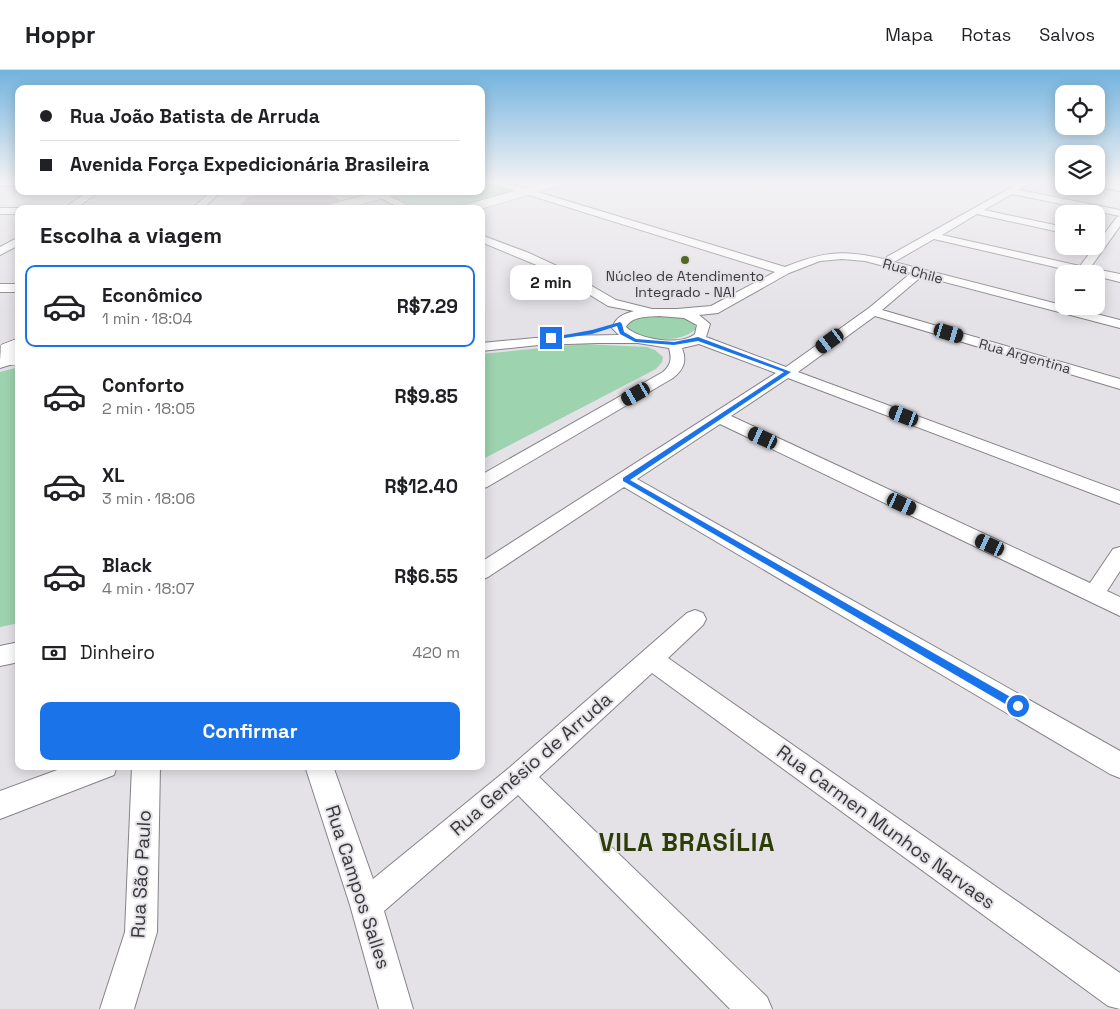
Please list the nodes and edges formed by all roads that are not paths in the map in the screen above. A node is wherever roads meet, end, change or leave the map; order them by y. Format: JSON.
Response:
{"nodes":[{"id":1,"x":638,"y":226,"type":"edge"},
{"id":2,"x":950,"y":226,"type":"edge"},
{"id":3,"x":933,"y":236,"type":"junction"},
{"id":4,"x":1105,"y":239,"type":"edge"},
{"id":5,"x":485,"y":240,"type":"edge"},
{"id":6,"x":1120,"y":242,"type":"edge"},
{"id":7,"x":12,"y":244,"type":"edge"},
{"id":8,"x":0,"y":252,"type":"edge"},
{"id":9,"x":885,"y":263,"type":"junction"},
{"id":10,"x":1055,"y":265,"type":"edge"},
{"id":11,"x":785,"y":272,"type":"junction"},
{"id":12,"x":919,"y":273,"type":"junction"},
{"id":13,"x":1105,"y":276,"type":"edge"},
{"id":14,"x":1120,"y":278,"type":"edge"},
{"id":15,"x":0,"y":288,"type":"edge"},
{"id":16,"x":15,"y":288,"type":"edge"},
{"id":17,"x":612,"y":302,"type":"junction"},
{"id":18,"x":714,"y":310,"type":"junction"},
{"id":19,"x":873,"y":310,"type":"junction"},
{"id":20,"x":659,"y":312,"type":"junction"},
{"id":21,"x":677,"y":313,"type":"junction"},
{"id":22,"x":621,"y":322,"type":"junction"},
{"id":23,"x":1120,"y":324,"type":"edge"},
{"id":24,"x":701,"y":334,"type":"junction"},
{"id":25,"x":538,"y":340,"type":"junction"},
{"id":26,"x":635,"y":340,"type":"junction"},
{"id":27,"x":674,"y":344,"type":"junction"},
{"id":28,"x":485,"y":346,"type":"edge"},
{"id":29,"x":788,"y":372,"type":"junction"},
{"id":30,"x":1120,"y":384,"type":"edge"},
{"id":31,"x":719,"y":417,"type":"junction"},
{"id":32,"x":625,"y":480,"type":"junction"},
{"id":33,"x":485,"y":481,"type":"edge"},
{"id":34,"x":1120,"y":498,"type":"edge"},
{"id":35,"x":1120,"y":554,"type":"edge"},
{"id":36,"x":485,"y":569,"type":"edge"},
{"id":37,"x":1094,"y":594,"type":"junction"},
{"id":38,"x":1120,"y":607,"type":"edge"},
{"id":39,"x":695,"y":619,"type":"dead end"},
{"id":40,"x":15,"y":653,"type":"edge"},
{"id":41,"x":0,"y":656,"type":"edge"},
{"id":42,"x":651,"y":659,"type":"junction"},
{"id":43,"x":1120,"y":765,"type":"edge"},
{"id":44,"x":93,"y":770,"type":"edge"},
{"id":45,"x":146,"y":770,"type":"edge"},
{"id":46,"x":320,"y":770,"type":"edge"},
{"id":47,"x":519,"y":777,"type":"junction"},
{"id":48,"x":0,"y":805,"type":"edge"},
{"id":49,"x":366,"y":905,"type":"junction"},
{"id":50,"x":1120,"y":994,"type":"edge"},
{"id":51,"x":117,"y":1009,"type":"edge"},
{"id":52,"x":396,"y":1009,"type":"edge"},
{"id":53,"x":755,"y":1009,"type":"edge"}],
"edges":[{"from":1,"to":11,"type":"street"},
{"from":2,"to":3,"type":"street"},
{"from":3,"to":9,"type":"street"},
{"from":3,"to":10,"type":"street"},
{"from":4,"to":6,"type":"street"},
{"from":5,"to":17,"type":"street"},
{"from":7,"to":8,"type":"street"},
{"from":9,"to":11,"type":"street","name":"Rua Chile"},
{"from":9,"to":12,"type":"street","name":"Rua Chile"},
{"from":11,"to":18,"type":"street","name":"Rua Chile"},
{"from":12,"to":19,"type":"street"},
{"from":12,"to":23,"type":"street","name":"Rua Chile"},
{"from":13,"to":14,"type":"street"},
{"from":15,"to":16,"type":"street"},
{"from":17,"to":20,"type":"street"},
{"from":17,"to":22,"type":"street"},
{"from":18,"to":21,"type":"street"},
{"from":18,"to":24,"type":"street"},
{"from":19,"to":29,"type":"street"},
{"from":19,"to":30,"type":"street","name":"Rua Argentina"},
{"from":20,"to":21,"type":"street"},
{"from":20,"to":22,"type":"street"},
{"from":21,"to":24,"type":"street"},
{"from":22,"to":25,"type":"street"},
{"from":22,"to":26,"type":"street"},
{"from":24,"to":27,"type":"street"},
{"from":24,"to":29,"type":"street"},
{"from":25,"to":26,"type":"street"},
{"from":25,"to":28,"type":"street"},
{"from":26,"to":27,"type":"street"},
{"from":27,"to":33,"type":"street"},
{"from":29,"to":31,"type":"street"},
{"from":29,"to":34,"type":"street"},
{"from":31,"to":32,"type":"street"},
{"from":31,"to":37,"type":"street"},
{"from":32,"to":36,"type":"street"},
{"from":32,"to":43,"type":"street"},
{"from":35,"to":37,"type":"street"},
{"from":37,"to":38,"type":"street"},
{"from":39,"to":42,"type":"street","name":"Rua Genésio de Arruda"},
{"from":40,"to":41,"type":"street"},
{"from":42,"to":47,"type":"street","name":"Rua Genésio de Arruda"},
{"from":42,"to":50,"type":"street","name":"Rua Carmen Munhos Narvaes"},
{"from":44,"to":48,"type":"street"},
{"from":45,"to":51,"type":"street","name":"Rua São Paulo"},
{"from":46,"to":49,"type":"street","name":"Rua Campos Salles"},
{"from":47,"to":49,"type":"street","name":"Rua Genésio de Arruda"},
{"from":47,"to":53,"type":"street"},
{"from":49,"to":52,"type":"street","name":"Rua Campos Salles"}]}
